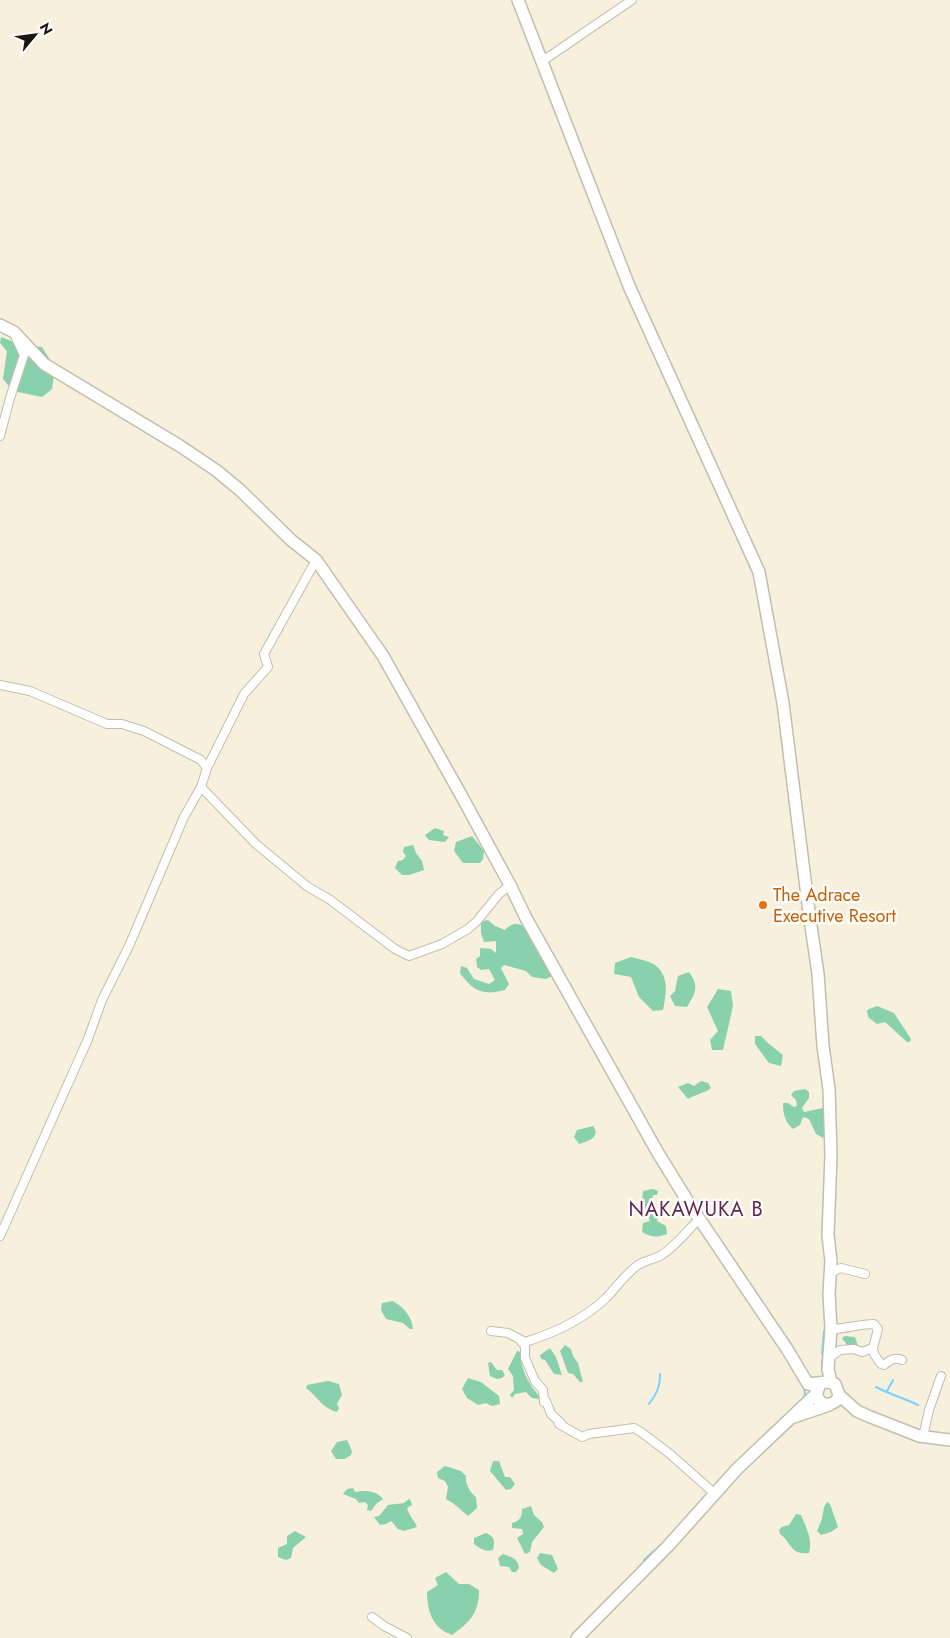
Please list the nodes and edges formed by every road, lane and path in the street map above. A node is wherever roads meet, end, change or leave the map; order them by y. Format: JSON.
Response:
{"nodes":[{"id":1,"x":518,"y":0,"type":"edge"},
{"id":2,"x":632,"y":0,"type":"edge"},
{"id":3,"x":541,"y":62,"type":"junction"},
{"id":4,"x":0,"y":325,"type":"edge"},
{"id":5,"x":14,"y":332,"type":"junction"},
{"id":6,"x":0,"y":436,"type":"edge"},
{"id":7,"x":316,"y":560,"type":"junction"},
{"id":8,"x":0,"y":684,"type":"edge"},
{"id":9,"x":207,"y":768,"type":"junction"},
{"id":10,"x":201,"y":787,"type":"junction"},
{"id":11,"x":510,"y":885,"type":"junction"},
{"id":12,"x":699,"y":1219,"type":"junction"},
{"id":13,"x":0,"y":1236,"type":"edge"},
{"id":14,"x":829,"y":1273,"type":"junction"},
{"id":15,"x":865,"y":1274,"type":"dead end"},
{"id":16,"x":831,"y":1329,"type":"junction"},
{"id":17,"x":491,"y":1331,"type":"dead end"},
{"id":18,"x":519,"y":1339,"type":"junction"},
{"id":19,"x":874,"y":1348,"type":"junction"},
{"id":20,"x":829,"y":1358,"type":"junction"},
{"id":21,"x":902,"y":1360,"type":"dead end"},
{"id":22,"x":941,"y":1376,"type":"dead end"},
{"id":23,"x":832,"y":1382,"type":"junction"},
{"id":24,"x":808,"y":1384,"type":"junction"},
{"id":25,"x":817,"y":1393,"type":"junction"},
{"id":26,"x":834,"y":1401,"type":"junction"},
{"id":27,"x":790,"y":1418,"type":"junction"},
{"id":28,"x":924,"y":1437,"type":"junction"},
{"id":29,"x":950,"y":1440,"type":"edge"},
{"id":30,"x":714,"y":1493,"type":"junction"},
{"id":31,"x":372,"y":1617,"type":"dead end"},
{"id":32,"x":407,"y":1638,"type":"edge"},
{"id":33,"x":577,"y":1638,"type":"edge"}],
"edges":[{"from":1,"to":3,"type":"main road"},
{"from":2,"to":3,"type":"street"},
{"from":3,"to":14,"type":"main road"},
{"from":4,"to":5,"type":"main road"},
{"from":5,"to":6,"type":"street"},
{"from":5,"to":7,"type":"main road"},
{"from":7,"to":9,"type":"street"},
{"from":7,"to":11,"type":"main road"},
{"from":8,"to":9,"type":"street"},
{"from":9,"to":10,"type":"street"},
{"from":10,"to":11,"type":"street"},
{"from":10,"to":13,"type":"street"},
{"from":11,"to":12,"type":"main road"},
{"from":12,"to":18,"type":"street"},
{"from":12,"to":24,"type":"main road"},
{"from":14,"to":15,"type":"street"},
{"from":14,"to":16,"type":"main road"},
{"from":16,"to":19,"type":"street"},
{"from":16,"to":20,"type":"main road"},
{"from":17,"to":18,"type":"street"},
{"from":18,"to":30,"type":"street"},
{"from":19,"to":20,"type":"street"},
{"from":19,"to":21,"type":"street"},
{"from":20,"to":23,"type":"main road"},
{"from":22,"to":28,"type":"street"},
{"from":23,"to":24,"type":"main road"},
{"from":23,"to":26,"type":"main road"},
{"from":24,"to":25,"type":"main road"},
{"from":25,"to":26,"type":"main road"},
{"from":25,"to":27,"type":"main road"},
{"from":26,"to":27,"type":"main road"},
{"from":26,"to":28,"type":"main road"},
{"from":27,"to":30,"type":"main road"},
{"from":28,"to":29,"type":"main road"},
{"from":30,"to":33,"type":"main road"},
{"from":31,"to":32,"type":"street"}]}
